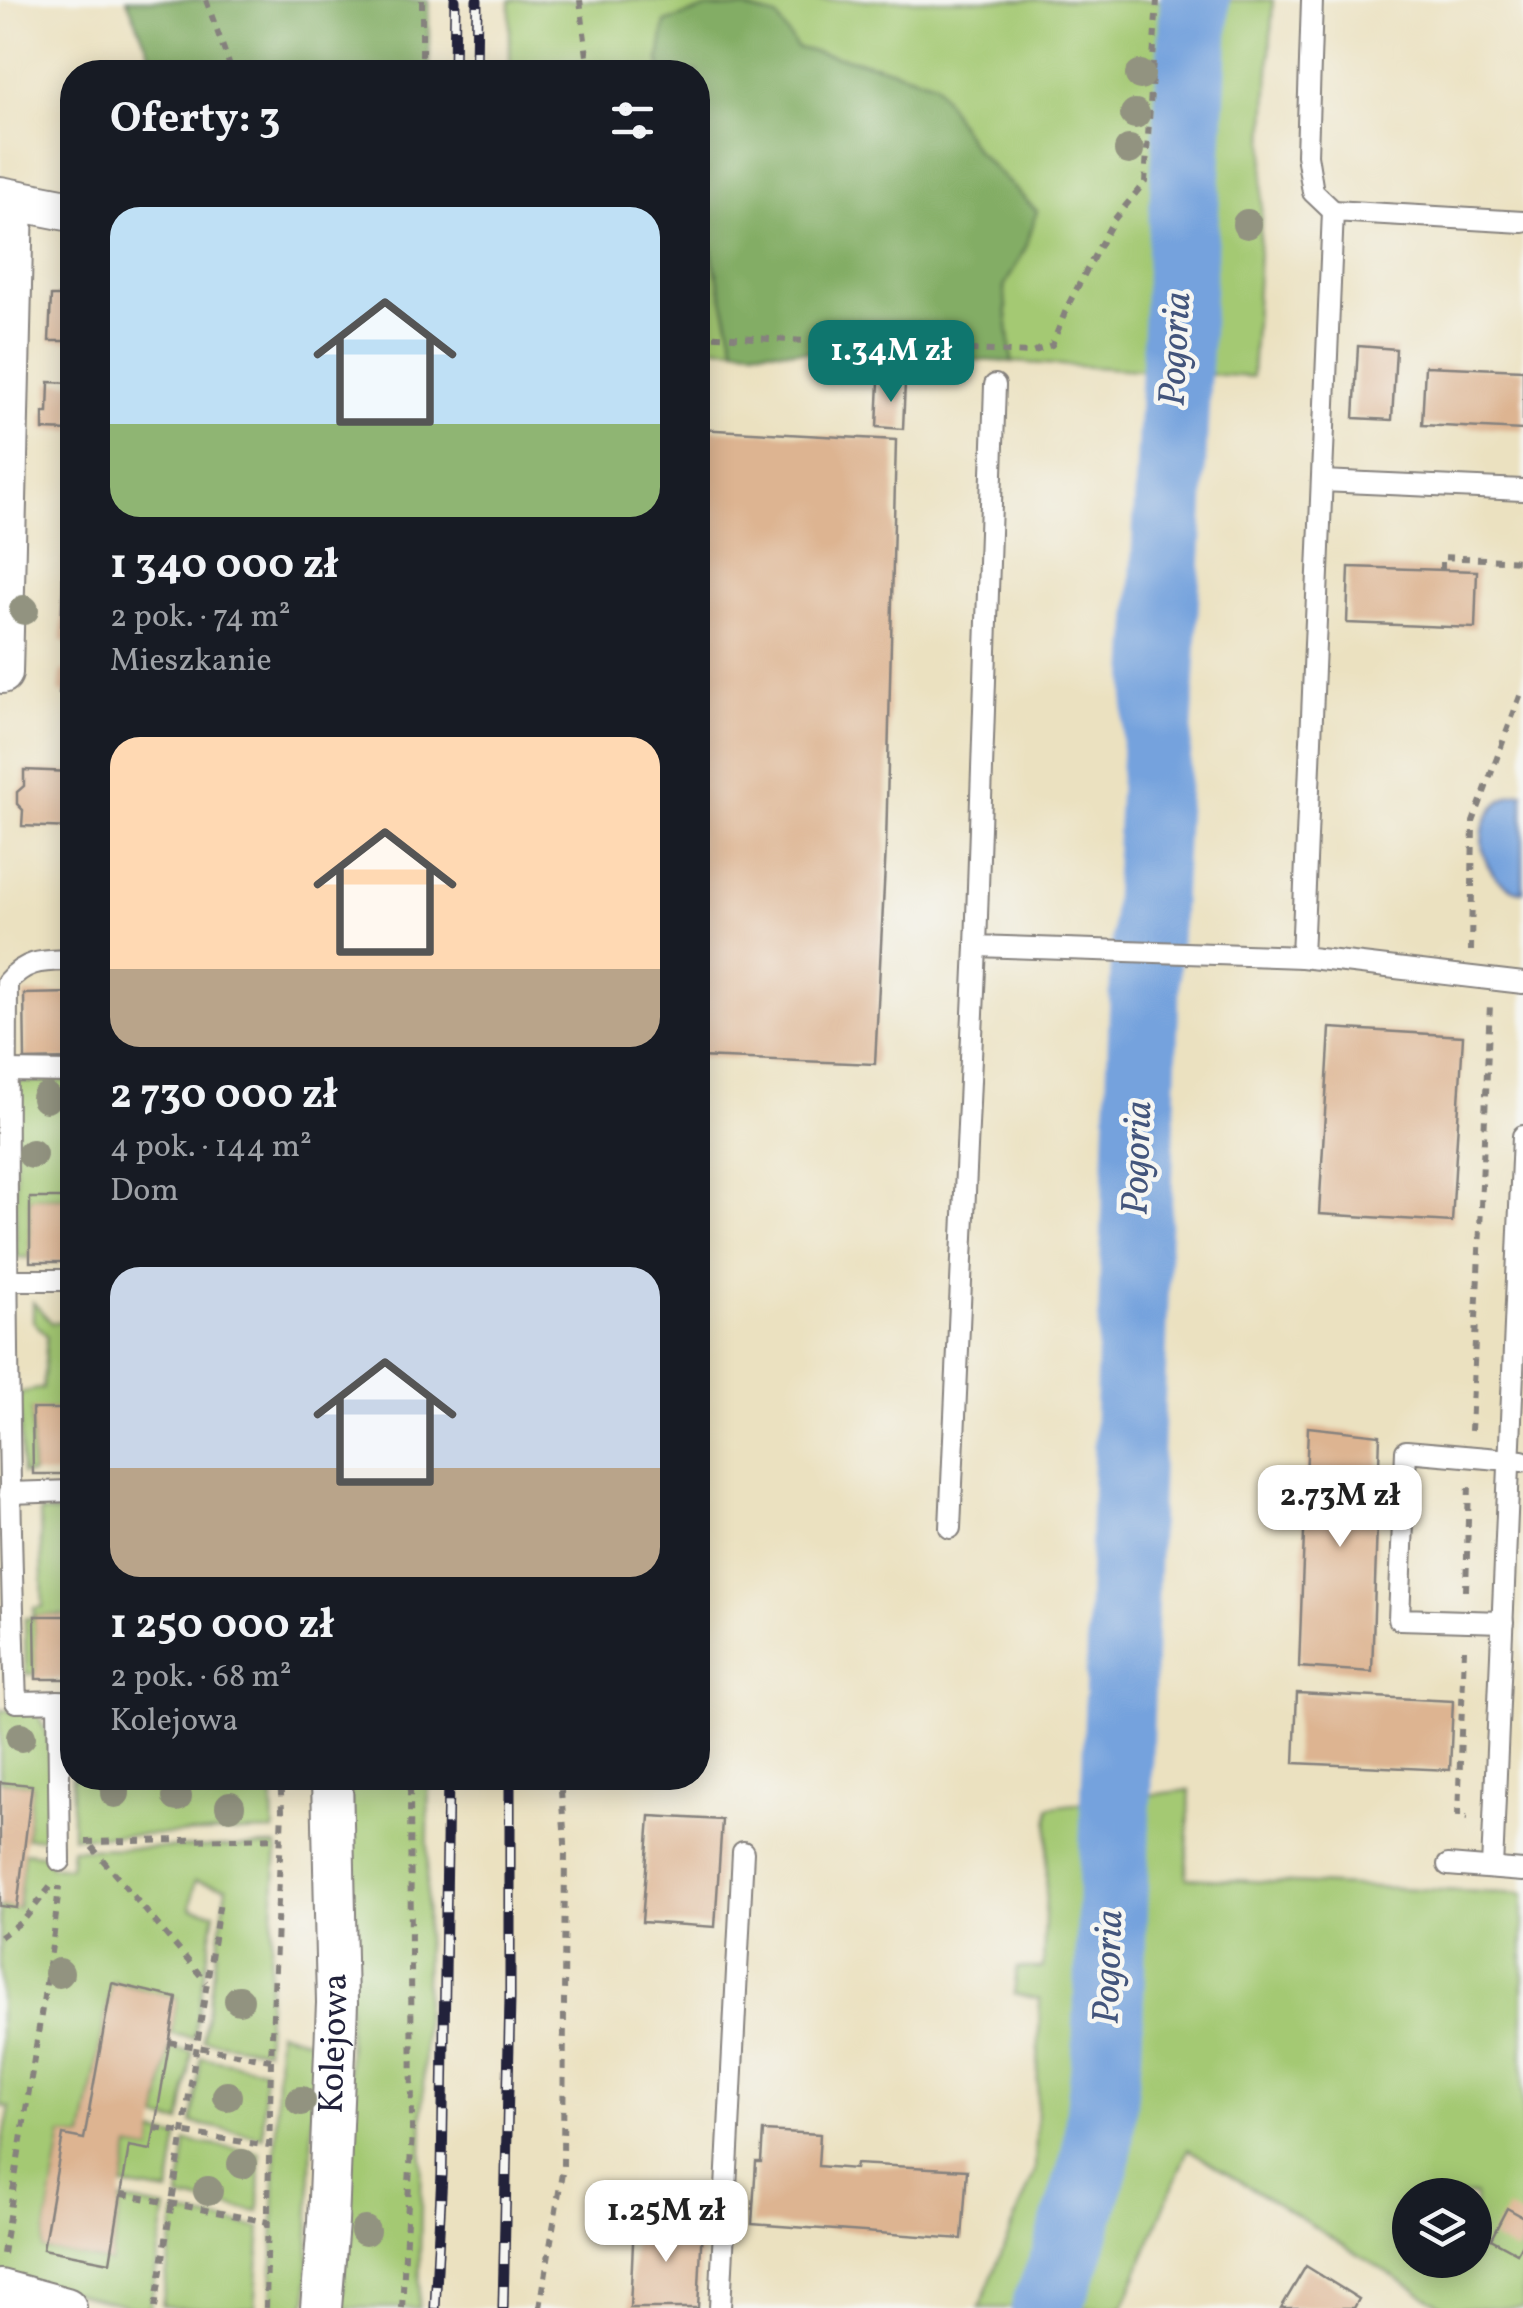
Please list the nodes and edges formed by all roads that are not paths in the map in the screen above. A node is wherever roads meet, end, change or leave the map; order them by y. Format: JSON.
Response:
{"nodes":[{"id":1,"x":1312,"y":0,"type":"edge"},
{"id":2,"x":7,"y":198,"type":"edge"},
{"id":3,"x":60,"y":209,"type":"edge"},
{"id":4,"x":1333,"y":211,"type":"junction"},
{"id":5,"x":1523,"y":222,"type":"edge"},
{"id":6,"x":995,"y":385,"type":"dead end"},
{"id":7,"x":1322,"y":480,"type":"junction"},
{"id":8,"x":1523,"y":490,"type":"edge"},
{"id":9,"x":2,"y":673,"type":"edge"},
{"id":10,"x":976,"y":946,"type":"junction"},
{"id":11,"x":1302,"y":957,"type":"junction"},
{"id":12,"x":60,"y":960,"type":"edge"},
{"id":13,"x":1523,"y":983,"type":"edge"},
{"id":14,"x":3,"y":997,"type":"edge"},
{"id":15,"x":7,"y":1071,"type":"junction"},
{"id":16,"x":60,"y":1072,"type":"edge"},
{"id":17,"x":1523,"y":1136,"type":"edge"},
{"id":18,"x":4,"y":1254,"type":"edge"},
{"id":19,"x":7,"y":1280,"type":"junction"},
{"id":20,"x":60,"y":1280,"type":"edge"},
{"id":21,"x":4,"y":1448,"type":"edge"},
{"id":22,"x":1516,"y":1460,"type":"edge"},
{"id":23,"x":60,"y":1492,"type":"edge"},
{"id":24,"x":9,"y":1493,"type":"junction"},
{"id":25,"x":950,"y":1528,"type":"dead end"},
{"id":26,"x":1503,"y":1622,"type":"junction"},
{"id":27,"x":8,"y":1682,"type":"edge"},
{"id":28,"x":60,"y":1701,"type":"edge"},
{"id":29,"x":62,"y":1790,"type":"edge"},
{"id":30,"x":332,"y":1790,"type":"edge"},
{"id":31,"x":60,"y":1852,"type":"road end"},
{"id":32,"x":743,"y":1852,"type":"dead end"},
{"id":33,"x":1448,"y":1865,"type":"dead end"},
{"id":34,"x":1492,"y":1868,"type":"junction"},
{"id":35,"x":1523,"y":1871,"type":"edge"},
{"id":36,"x":0,"y":2290,"type":"edge"},
{"id":37,"x":66,"y":2308,"type":"edge"},
{"id":38,"x":321,"y":2308,"type":"edge"},
{"id":39,"x":720,"y":2308,"type":"edge"}],
"edges":[{"from":1,"to":4,"type":"lane"},
{"from":2,"to":3,"type":"street"},
{"from":2,"to":9,"type":"street"},
{"from":4,"to":5,"type":"lane"},
{"from":4,"to":7,"type":"lane"},
{"from":6,"to":10,"type":"lane"},
{"from":7,"to":8,"type":"lane"},
{"from":7,"to":11,"type":"lane"},
{"from":10,"to":11,"type":"lane"},
{"from":10,"to":25,"type":"lane"},
{"from":11,"to":13,"type":"lane"},
{"from":12,"to":14,"type":"lane"},
{"from":14,"to":15,"type":"lane"},
{"from":15,"to":16,"type":"lane"},
{"from":15,"to":18,"type":"lane"},
{"from":17,"to":22,"type":"lane"},
{"from":18,"to":19,"type":"lane"},
{"from":19,"to":20,"type":"lane"},
{"from":19,"to":21,"type":"lane"},
{"from":21,"to":24,"type":"lane"},
{"from":22,"to":26,"type":"lane"},
{"from":22,"to":26,"type":"lane"},
{"from":23,"to":24,"type":"lane"},
{"from":24,"to":27,"type":"lane"},
{"from":26,"to":34,"type":"lane"},
{"from":27,"to":28,"type":"lane"},
{"from":29,"to":31,"type":"lane"},
{"from":30,"to":38,"type":"street","name":"Kolejowa"},
{"from":32,"to":39,"type":"lane"},
{"from":33,"to":34,"type":"lane"},
{"from":34,"to":35,"type":"lane"},
{"from":36,"to":37,"type":"street"}]}
